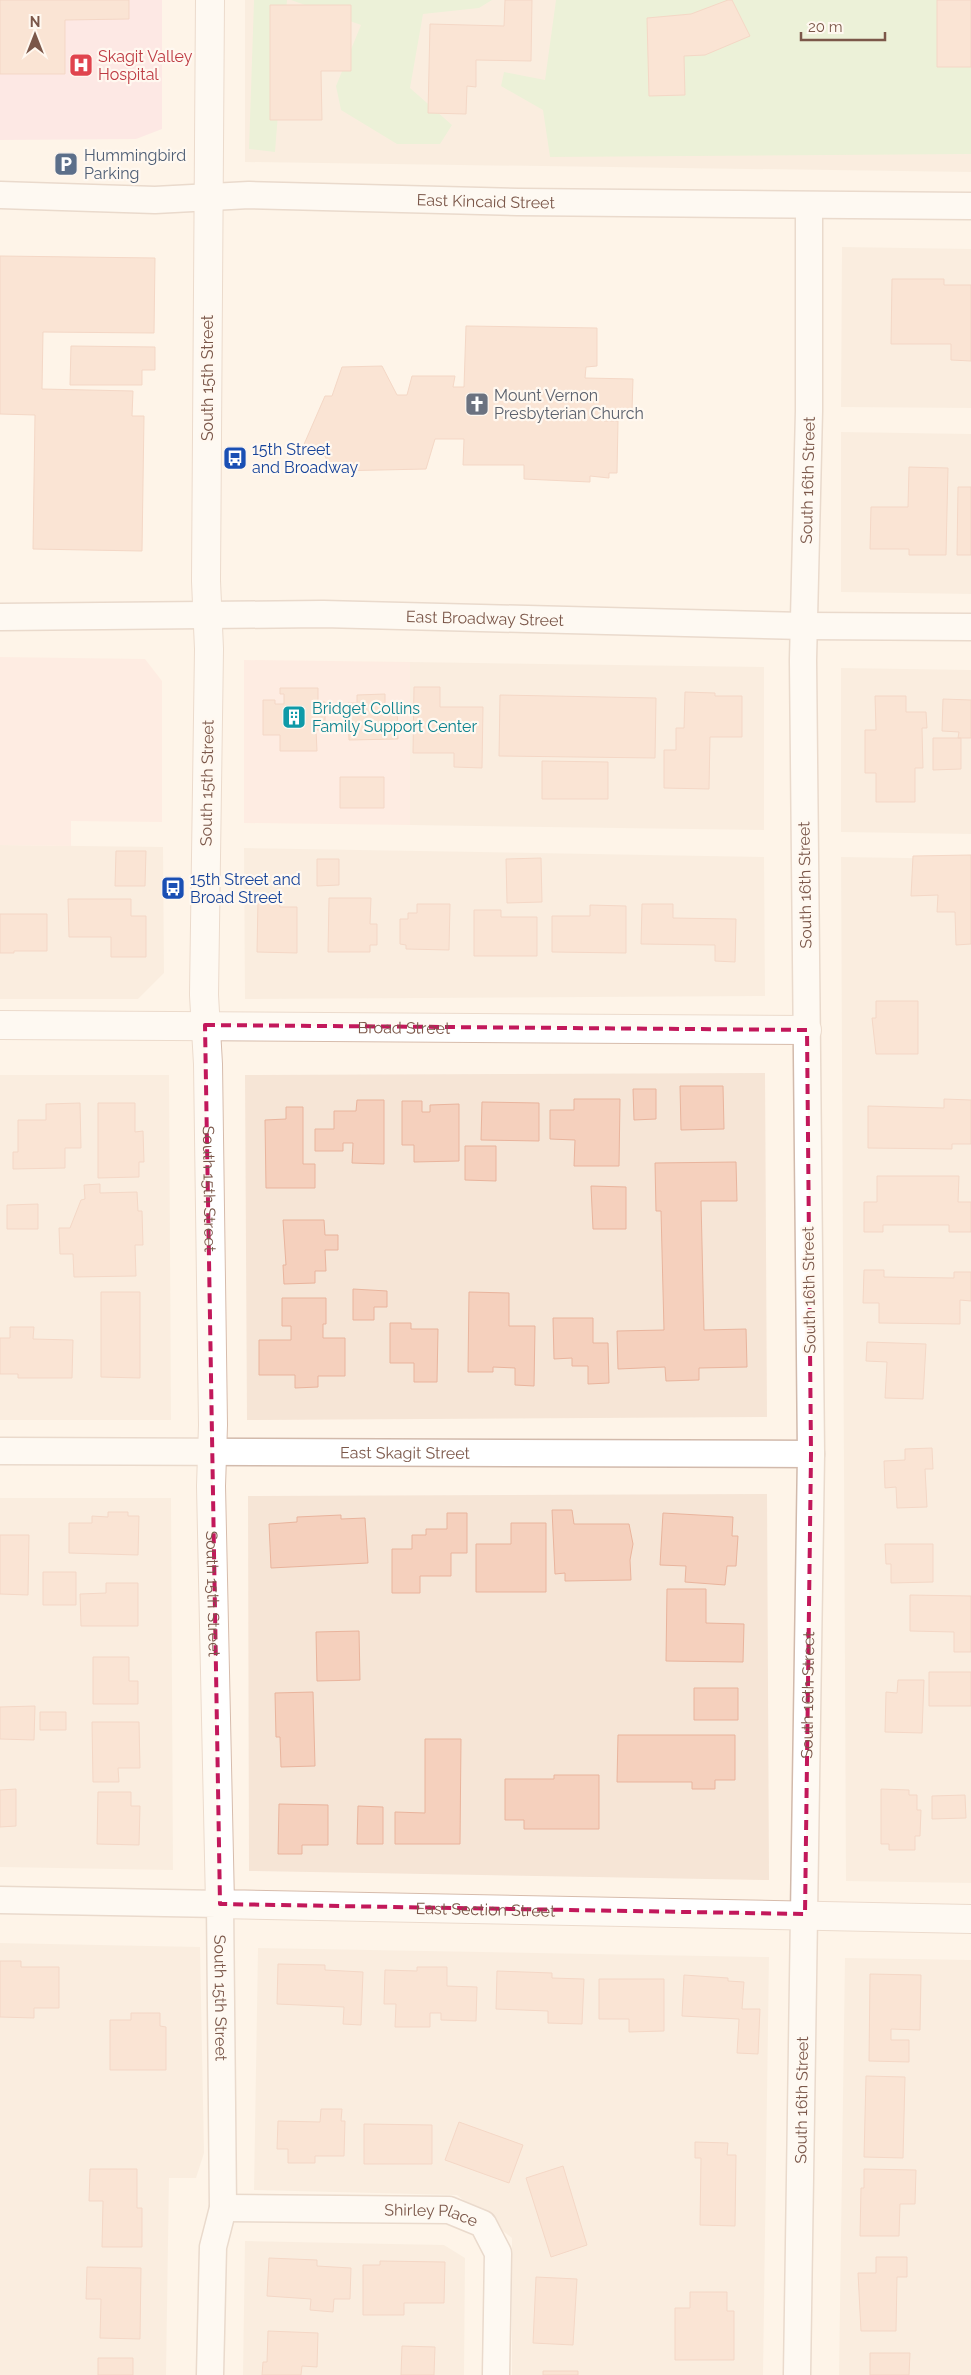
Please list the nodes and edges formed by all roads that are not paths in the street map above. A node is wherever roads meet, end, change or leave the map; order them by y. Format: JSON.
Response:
{"nodes":[{"id":1,"x":210,"y":0,"type":"edge"},
{"id":2,"x":0,"y":195,"type":"edge"},
{"id":3,"x":208,"y":197,"type":"junction"},
{"id":4,"x":809,"y":206,"type":"junction"},
{"id":5,"x":971,"y":206,"type":"edge"},
{"id":6,"x":207,"y":615,"type":"junction"},
{"id":7,"x":0,"y":617,"type":"edge"},
{"id":8,"x":804,"y":626,"type":"junction"},
{"id":9,"x":971,"y":627,"type":"edge"},
{"id":10,"x":0,"y":1024,"type":"edge"},
{"id":11,"x":205,"y":1025,"type":"junction"},
{"id":12,"x":807,"y":1030,"type":"junction"},
{"id":13,"x":0,"y":1452,"type":"edge"},
{"id":14,"x":212,"y":1452,"type":"junction"},
{"id":15,"x":811,"y":1454,"type":"junction"},
{"id":16,"x":0,"y":1900,"type":"edge"},
{"id":17,"x":220,"y":1904,"type":"junction"},
{"id":18,"x":805,"y":1914,"type":"junction"},
{"id":19,"x":971,"y":1919,"type":"edge"},
{"id":20,"x":223,"y":2208,"type":"junction"},
{"id":21,"x":210,"y":2375,"type":"edge"},
{"id":22,"x":496,"y":2375,"type":"edge"},
{"id":23,"x":797,"y":2375,"type":"edge"}],
"edges":[{"from":1,"to":3,"type":"street","name":"South 15th Street"},
{"from":2,"to":3,"type":"street","name":"East Kincaid Street"},
{"from":3,"to":4,"type":"street","name":"East Kincaid Street"},
{"from":3,"to":6,"type":"street","name":"South 15th Street"},
{"from":4,"to":5,"type":"street","name":"East Kincaid Street"},
{"from":4,"to":8,"type":"street","name":"South 16th Street"},
{"from":6,"to":7,"type":"street","name":"East Broadway Street"},
{"from":6,"to":8,"type":"street","name":"East Broadway Street"},
{"from":6,"to":11,"type":"street","name":"South 15th Street"},
{"from":8,"to":9,"type":"street","name":"East Broadway Street"},
{"from":8,"to":12,"type":"street","name":"South 16th Street"},
{"from":10,"to":11,"type":"street","name":"Broad Street"},
{"from":11,"to":12,"type":"street","name":"Broad Street"},
{"from":11,"to":14,"type":"street","name":"South 15th Street"},
{"from":12,"to":15,"type":"street","name":"South 16th Street"},
{"from":13,"to":14,"type":"street","name":"East Skagit Street"},
{"from":14,"to":15,"type":"street","name":"East Skagit Street"},
{"from":14,"to":17,"type":"street","name":"South 15th Street"},
{"from":15,"to":18,"type":"street","name":"South 16th Street"},
{"from":16,"to":17,"type":"street","name":"East Section Street"},
{"from":17,"to":18,"type":"street","name":"East Section Street"},
{"from":17,"to":20,"type":"street","name":"South 15th Street"},
{"from":18,"to":19,"type":"street","name":"East Section Street"},
{"from":18,"to":23,"type":"street","name":"South 16th Street"},
{"from":20,"to":21,"type":"street","name":"South 15th Street"},
{"from":20,"to":22,"type":"street","name":"Shirley Place"}]}
